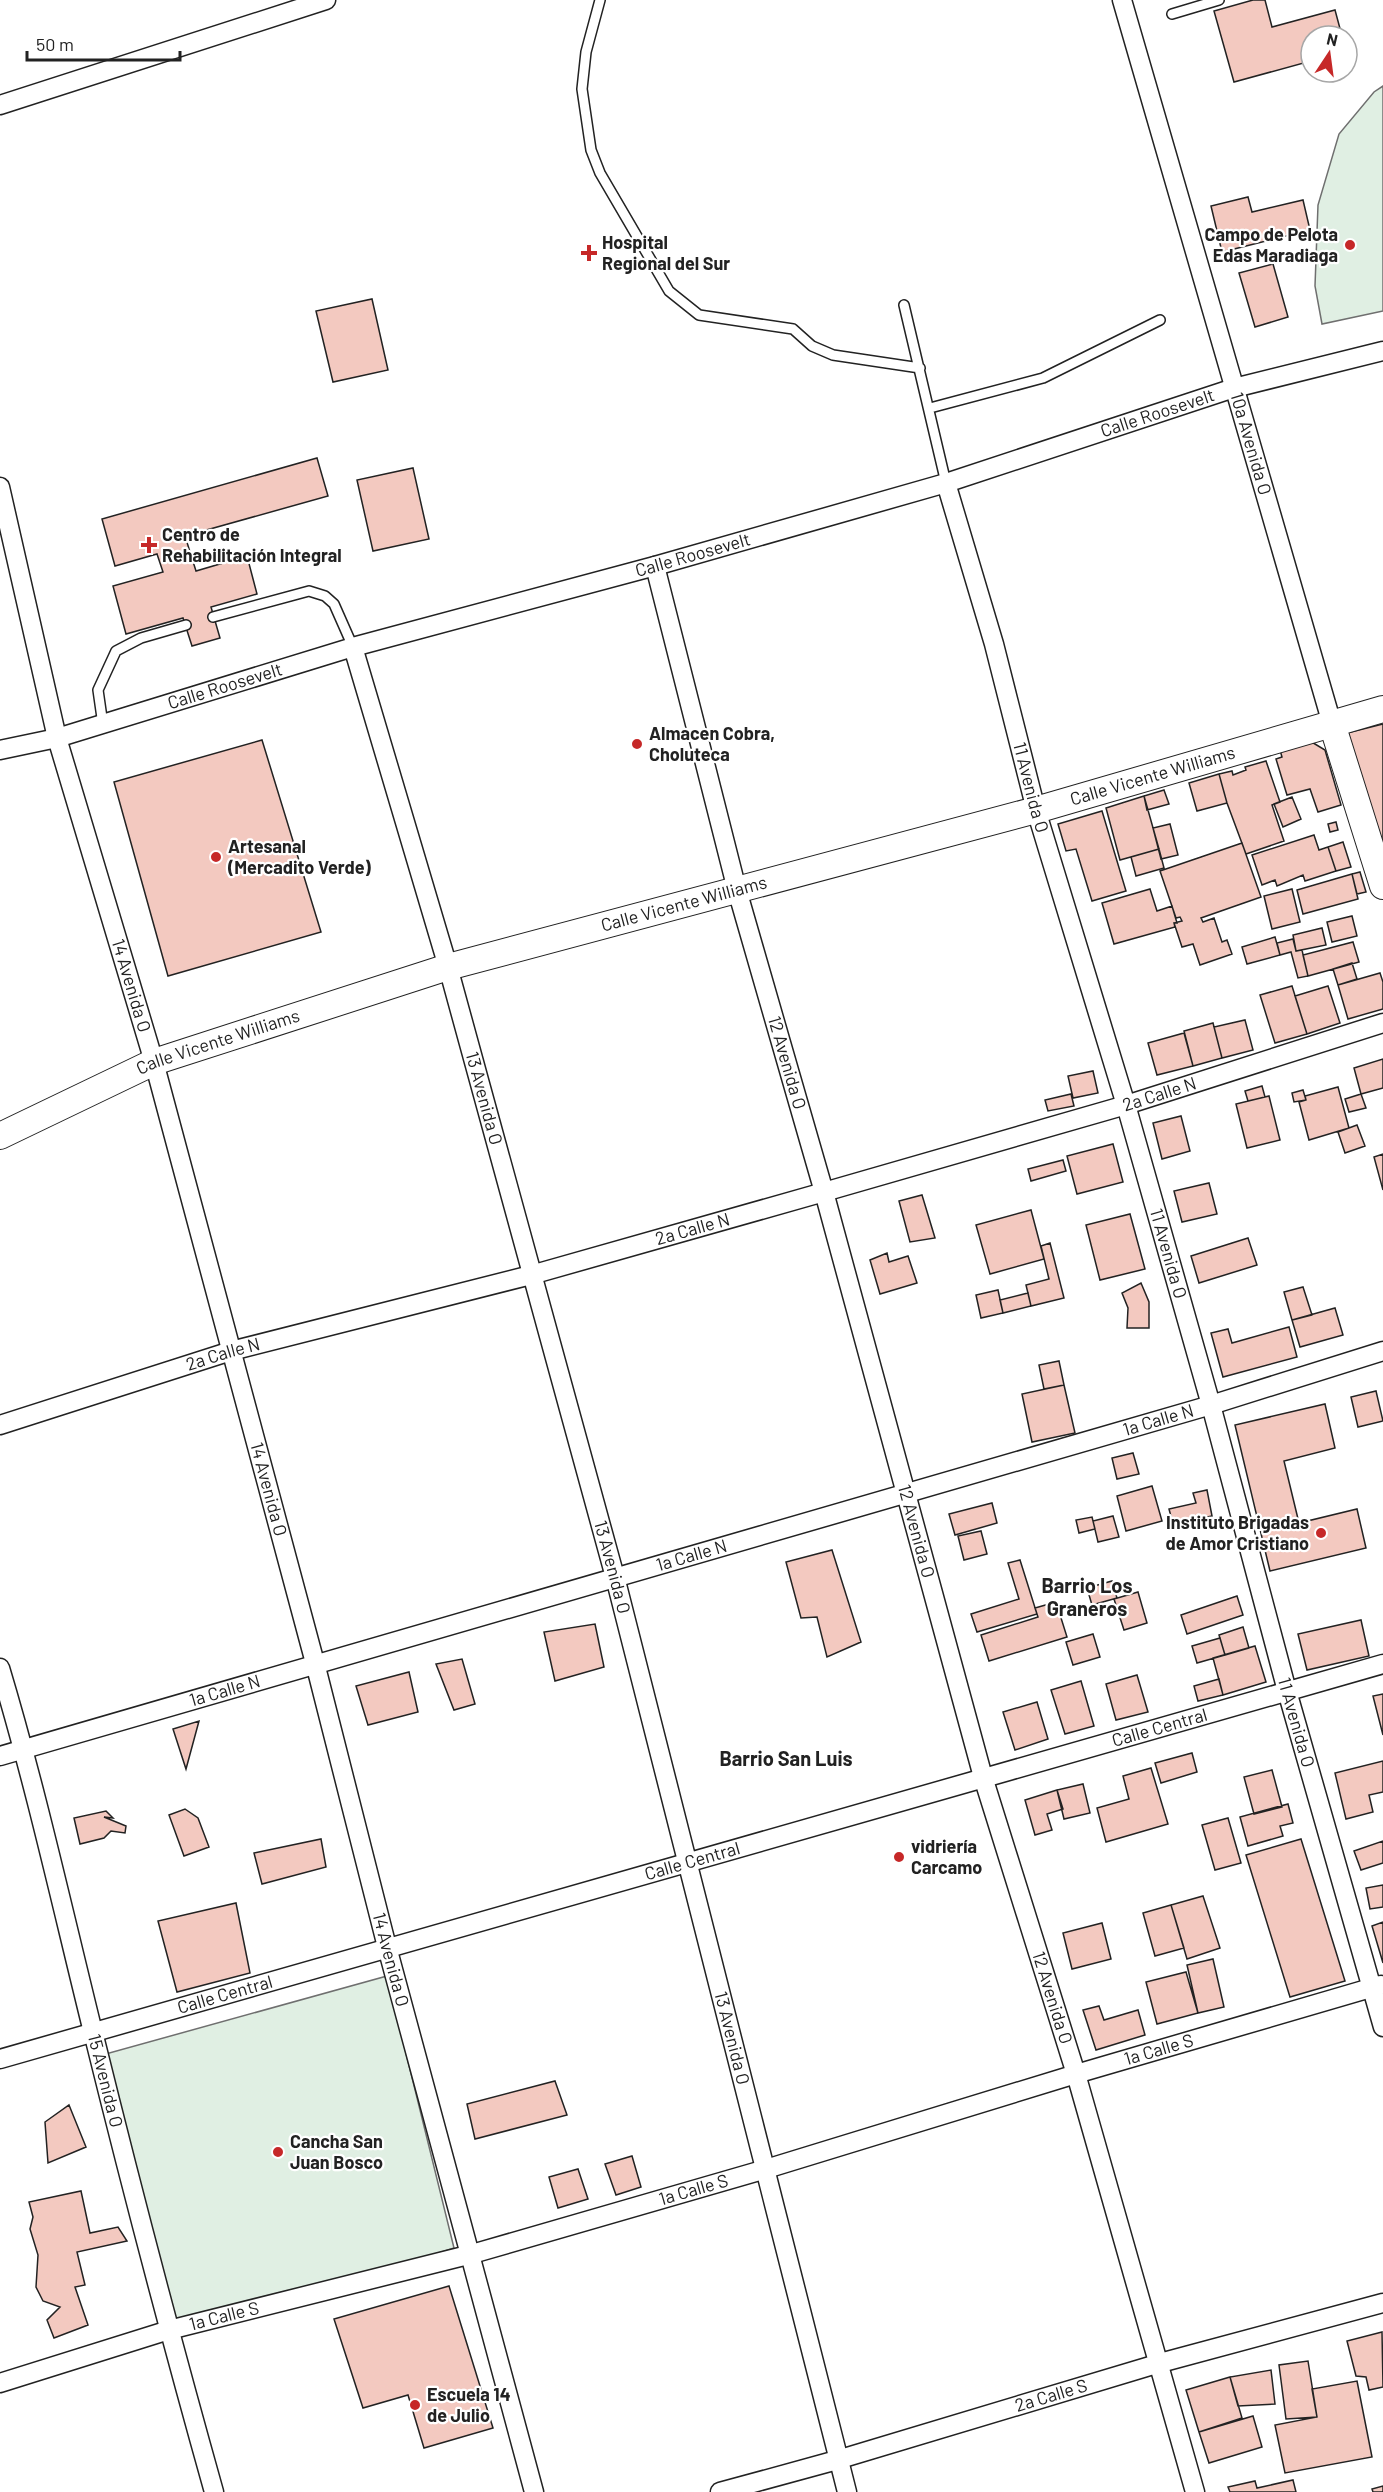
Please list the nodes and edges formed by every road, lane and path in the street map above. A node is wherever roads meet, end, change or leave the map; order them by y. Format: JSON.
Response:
{"nodes":[{"id":1,"x":326,"y":0,"type":"edge"},
{"id":2,"x":600,"y":0,"type":"edge"},
{"id":3,"x":1122,"y":0,"type":"edge"},
{"id":4,"x":1219,"y":0,"type":"edge"},
{"id":5,"x":1172,"y":14,"type":"dead end"},
{"id":6,"x":0,"y":105,"type":"edge"},
{"id":7,"x":904,"y":305,"type":"dead end"},
{"id":8,"x":1160,"y":320,"type":"dead end"},
{"id":9,"x":1383,"y":351,"type":"edge"},
{"id":10,"x":920,"y":368,"type":"junction"},
{"id":11,"x":1234,"y":388,"type":"junction"},
{"id":12,"x":930,"y":408,"type":"junction"},
{"id":13,"x":946,"y":483,"type":"junction"},
{"id":14,"x":0,"y":487,"type":"edge"},
{"id":15,"x":655,"y":566,"type":"junction"},
{"id":16,"x":213,"y":617,"type":"dead end"},
{"id":17,"x":186,"y":625,"type":"dead end"},
{"id":18,"x":353,"y":647,"type":"junction"},
{"id":19,"x":1383,"y":709,"type":"edge"},
{"id":20,"x":1332,"y":724,"type":"junction"},
{"id":21,"x":103,"y":725,"type":"junction"},
{"id":22,"x":57,"y":738,"type":"junction"},
{"id":23,"x":0,"y":750,"type":"edge"},
{"id":24,"x":1036,"y":810,"type":"junction"},
{"id":25,"x":1383,"y":886,"type":"edge"},
{"id":26,"x":737,"y":890,"type":"junction"},
{"id":27,"x":448,"y":967,"type":"junction"},
{"id":28,"x":1383,"y":1023,"type":"edge"},
{"id":29,"x":154,"y":1062,"type":"junction"},
{"id":30,"x":1126,"y":1105,"type":"junction"},
{"id":31,"x":0,"y":1136,"type":"edge"},
{"id":32,"x":824,"y":1192,"type":"junction"},
{"id":33,"x":531,"y":1275,"type":"junction"},
{"id":34,"x":231,"y":1351,"type":"junction"},
{"id":35,"x":1383,"y":1351,"type":"edge"},
{"id":36,"x":1211,"y":1405,"type":"junction"},
{"id":37,"x":0,"y":1425,"type":"edge"},
{"id":38,"x":907,"y":1493,"type":"junction"},
{"id":39,"x":615,"y":1576,"type":"junction"},
{"id":40,"x":315,"y":1663,"type":"junction"},
{"id":41,"x":1383,"y":1664,"type":"edge"},
{"id":42,"x":0,"y":1668,"type":"edge"},
{"id":43,"x":1287,"y":1691,"type":"junction"},
{"id":44,"x":24,"y":1749,"type":"junction"},
{"id":45,"x":0,"y":1756,"type":"edge"},
{"id":46,"x":983,"y":1777,"type":"junction"},
{"id":47,"x":688,"y":1861,"type":"junction"},
{"id":48,"x":387,"y":1947,"type":"junction"},
{"id":49,"x":1377,"y":1986,"type":"edge"},
{"id":50,"x":1383,"y":2027,"type":"edge"},
{"id":51,"x":93,"y":2033,"type":"junction"},
{"id":52,"x":0,"y":2059,"type":"edge"},
{"id":53,"x":1076,"y":2074,"type":"junction"},
{"id":54,"x":766,"y":2169,"type":"junction"},
{"id":55,"x":472,"y":2254,"type":"junction"},
{"id":56,"x":1383,"y":2303,"type":"edge"},
{"id":57,"x":169,"y":2330,"type":"junction"},
{"id":58,"x":1160,"y":2363,"type":"junction"},
{"id":59,"x":0,"y":2383,"type":"edge"},
{"id":60,"x":837,"y":2460,"type":"junction"},
{"id":61,"x":214,"y":2492,"type":"edge"},
{"id":62,"x":534,"y":2492,"type":"edge"},
{"id":63,"x":720,"y":2492,"type":"edge"},
{"id":64,"x":847,"y":2492,"type":"edge"},
{"id":65,"x":1195,"y":2492,"type":"edge"}],
"edges":[{"from":1,"to":6,"type":"street"},
{"from":2,"to":10,"type":"lane"},
{"from":3,"to":11,"type":"street","name":"10a Avenida O"},
{"from":4,"to":5,"type":"lane"},
{"from":7,"to":10,"type":"lane"},
{"from":8,"to":12,"type":"lane"},
{"from":9,"to":11,"type":"street","name":"Calle Roosevelt"},
{"from":10,"to":12,"type":"lane"},
{"from":11,"to":13,"type":"street","name":"Calle Roosevelt"},
{"from":11,"to":20,"type":"street","name":"10a Avenida O"},
{"from":12,"to":13,"type":"lane"},
{"from":13,"to":15,"type":"street","name":"Calle Roosevelt"},
{"from":13,"to":24,"type":"street","name":"11 Avenida O"},
{"from":14,"to":22,"type":"street","name":"14 Avenida O"},
{"from":15,"to":18,"type":"street","name":"Calle Roosevelt"},
{"from":15,"to":26,"type":"street","name":"12 Avenida O"},
{"from":16,"to":18,"type":"lane"},
{"from":17,"to":21,"type":"lane"},
{"from":18,"to":21,"type":"street","name":"Calle Roosevelt"},
{"from":18,"to":27,"type":"street","name":"13 Avenida O"},
{"from":19,"to":20,"type":"main road","name":"Calle Vicente Williams"},
{"from":20,"to":24,"type":"main road","name":"Calle Vicente Williams"},
{"from":20,"to":25,"type":"main road","name":"10a Avenida O"},
{"from":21,"to":22,"type":"street","name":"Calle Roosevelt"},
{"from":22,"to":23,"type":"street","name":"Calle Roosevelt"},
{"from":22,"to":29,"type":"street","name":"14 Avenida O"},
{"from":24,"to":26,"type":"main road","name":"Calle Vicente Williams"},
{"from":24,"to":30,"type":"street","name":"11 Avenida O"},
{"from":26,"to":27,"type":"main road","name":"Calle Vicente Williams"},
{"from":26,"to":32,"type":"street","name":"12 Avenida O"},
{"from":27,"to":29,"type":"main road","name":"Calle Vicente Williams"},
{"from":27,"to":33,"type":"street","name":"13 Avenida O"},
{"from":28,"to":30,"type":"street","name":"2a Calle N"},
{"from":29,"to":31,"type":"main road","name":"Calle Vicente Williams"},
{"from":29,"to":34,"type":"street","name":"14 Avenida O"},
{"from":30,"to":32,"type":"street","name":"2a Calle N"},
{"from":30,"to":36,"type":"street","name":"11 Avenida O"},
{"from":32,"to":33,"type":"street","name":"2a Calle N"},
{"from":32,"to":38,"type":"street","name":"12 Avenida O"},
{"from":33,"to":34,"type":"street","name":"2a Calle N"},
{"from":33,"to":39,"type":"street","name":"13 Avenida O"},
{"from":34,"to":37,"type":"street","name":"2a Calle N"},
{"from":34,"to":40,"type":"street","name":"14 Avenida O"},
{"from":35,"to":36,"type":"street","name":"1a Calle N"},
{"from":36,"to":38,"type":"street","name":"1a Calle N"},
{"from":36,"to":43,"type":"street","name":"11 Avenida O"},
{"from":38,"to":39,"type":"street","name":"1a Calle N"},
{"from":38,"to":46,"type":"street","name":"12 Avenida O"},
{"from":39,"to":40,"type":"street","name":"1a Calle N"},
{"from":39,"to":47,"type":"street","name":"13 Avenida O"},
{"from":40,"to":44,"type":"street","name":"1a Calle N"},
{"from":40,"to":48,"type":"street","name":"14 Avenida O"},
{"from":41,"to":43,"type":"street","name":"Calle Central"},
{"from":42,"to":44,"type":"street","name":"15 Avenida O"},
{"from":43,"to":46,"type":"street","name":"Calle Central"},
{"from":43,"to":49,"type":"street","name":"11 Avenida O"},
{"from":44,"to":45,"type":"street","name":"1a Calle N"},
{"from":44,"to":51,"type":"street","name":"15 Avenida O"},
{"from":46,"to":47,"type":"street","name":"Calle Central"},
{"from":46,"to":53,"type":"street","name":"12 Avenida O"},
{"from":47,"to":48,"type":"street","name":"Calle Central"},
{"from":47,"to":54,"type":"street","name":"13 Avenida O"},
{"from":48,"to":51,"type":"street","name":"Calle Central"},
{"from":48,"to":55,"type":"street","name":"14 Avenida O"},
{"from":49,"to":50,"type":"street","name":"11 Avenida O"},
{"from":49,"to":53,"type":"street","name":"1a Calle S"},
{"from":51,"to":52,"type":"street","name":"Calle Central"},
{"from":51,"to":57,"type":"street","name":"15 Avenida O"},
{"from":53,"to":54,"type":"street","name":"1a Calle S"},
{"from":53,"to":58,"type":"street","name":"12 Avenida O"},
{"from":54,"to":55,"type":"street","name":"1a Calle S"},
{"from":54,"to":60,"type":"street","name":"13 Avenida O"},
{"from":55,"to":57,"type":"street","name":"1a Calle S"},
{"from":55,"to":62,"type":"street","name":"14 Avenida O"},
{"from":56,"to":58,"type":"street","name":"2a Calle S"},
{"from":57,"to":59,"type":"street","name":"1a Calle S"},
{"from":57,"to":61,"type":"street","name":"15 Avenida O"},
{"from":58,"to":60,"type":"street","name":"2a Calle S"},
{"from":58,"to":65,"type":"street","name":"12 Avenida O"},
{"from":60,"to":63,"type":"street","name":"2a Calle S"},
{"from":60,"to":64,"type":"street","name":"13 Avenida O"}]}
